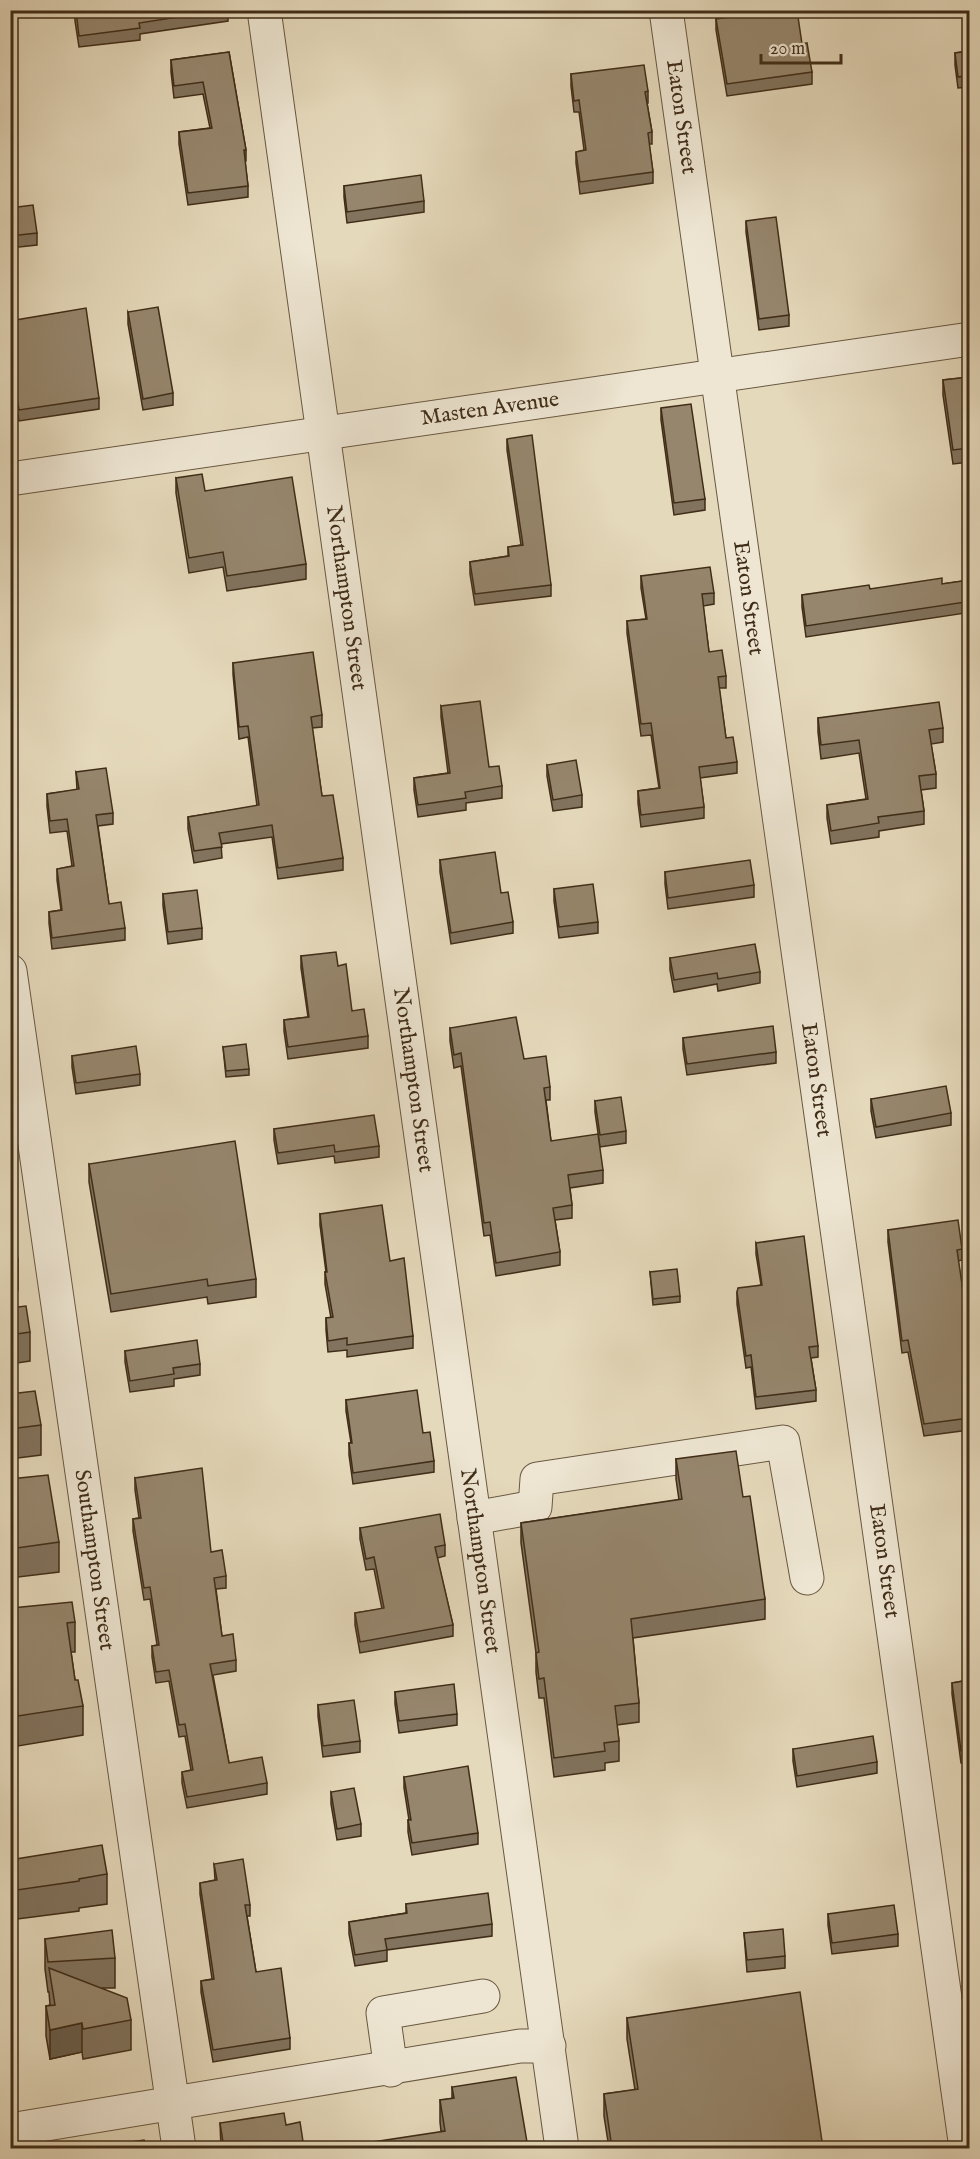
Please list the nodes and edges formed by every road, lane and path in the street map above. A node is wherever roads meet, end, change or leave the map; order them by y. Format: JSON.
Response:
{"nodes":[{"id":1,"x":264,"y":10,"type":"edge"},
{"id":2,"x":666,"y":10,"type":"edge"},
{"id":3,"x":969,"y":339,"type":"edge"},
{"id":4,"x":717,"y":376,"type":"junction"},
{"id":5,"x":323,"y":434,"type":"junction"},
{"id":6,"x":10,"y":479,"type":"edge"},
{"id":7,"x":10,"y":971,"type":"edge"},
{"id":8,"x":474,"y":1518,"type":"junction"},
{"id":9,"x":807,"y":1578,"type":"dead end"},
{"id":10,"x":483,"y":1996,"type":"dead end"},
{"id":11,"x":549,"y":2046,"type":"junction"},
{"id":12,"x":962,"y":2059,"type":"edge"},
{"id":13,"x":391,"y":2070,"type":"junction"},
{"id":14,"x":172,"y":2104,"type":"junction"},
{"id":15,"x":10,"y":2130,"type":"edge"},
{"id":16,"x":179,"y":2148,"type":"edge"},
{"id":17,"x":562,"y":2148,"type":"edge"},
{"id":18,"x":966,"y":2148,"type":"edge"}],
"edges":[{"from":1,"to":5,"type":"street","name":"Northampton Street"},
{"from":2,"to":4,"type":"street","name":"Eaton Street"},
{"from":3,"to":4,"type":"street","name":"Masten Avenue"},
{"from":4,"to":5,"type":"street","name":"Masten Avenue"},
{"from":4,"to":12,"type":"street","name":"Eaton Street"},
{"from":5,"to":6,"type":"street","name":"Masten Avenue"},
{"from":5,"to":8,"type":"street","name":"Northampton Street"},
{"from":7,"to":14,"type":"street","name":"Southampton Street"},
{"from":8,"to":9,"type":"street"},
{"from":8,"to":11,"type":"street","name":"Northampton Street"},
{"from":10,"to":13,"type":"street"},
{"from":11,"to":13,"type":"street"},
{"from":11,"to":17,"type":"street","name":"Northampton Street"},
{"from":12,"to":18,"type":"street","name":"Eaton Street"},
{"from":13,"to":14,"type":"street"},
{"from":14,"to":15,"type":"street"},
{"from":14,"to":16,"type":"street","name":"Southampton Street"}]}
